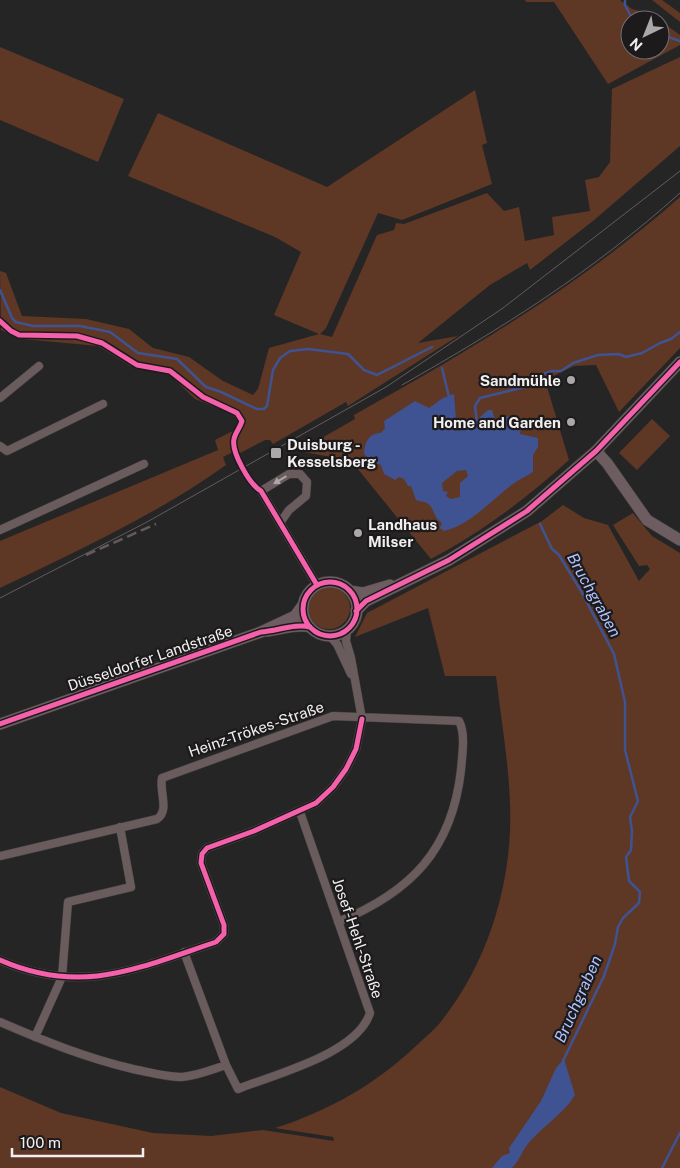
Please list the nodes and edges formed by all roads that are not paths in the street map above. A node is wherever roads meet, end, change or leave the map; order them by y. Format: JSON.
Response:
{"nodes":[{"id":1,"x":680,"y":362,"type":"edge"},
{"id":2,"x":39,"y":366,"type":"dead end"},
{"id":3,"x":0,"y":398,"type":"edge"},
{"id":4,"x":103,"y":404,"type":"dead end"},
{"id":5,"x":0,"y":446,"type":"edge"},
{"id":6,"x":596,"y":451,"type":"junction"},
{"id":7,"x":144,"y":464,"type":"dead end"},
{"id":8,"x":280,"y":522,"type":"junction"},
{"id":9,"x":0,"y":530,"type":"edge"},
{"id":10,"x":680,"y":540,"type":"edge"},
{"id":11,"x":401,"y":582,"type":"junction"},
{"id":12,"x":317,"y":585,"type":"junction"},
{"id":13,"x":350,"y":591,"type":"junction"},
{"id":14,"x":303,"y":605,"type":"junction"},
{"id":15,"x":356,"y":611,"type":"junction"},
{"id":16,"x":310,"y":627,"type":"junction"},
{"id":17,"x":347,"y":628,"type":"junction"},
{"id":18,"x":261,"y":632,"type":"junction"},
{"id":19,"x":329,"y":635,"type":"junction"},
{"id":20,"x":353,"y":677,"type":"junction"},
{"id":21,"x":362,"y":719,"type":"junction"},
{"id":22,"x":0,"y":724,"type":"edge"},
{"id":23,"x":300,"y":812,"type":"junction"},
{"id":24,"x":120,"y":828,"type":"junction"},
{"id":25,"x":0,"y":856,"type":"edge"},
{"id":26,"x":338,"y":922,"type":"junction"},
{"id":27,"x":184,"y":952,"type":"junction"},
{"id":28,"x":0,"y":960,"type":"edge"},
{"id":29,"x":62,"y":978,"type":"junction"},
{"id":30,"x":0,"y":1022,"type":"edge"},
{"id":31,"x":35,"y":1036,"type":"junction"},
{"id":32,"x":226,"y":1065,"type":"junction"}],
"edges":[{"from":1,"to":6,"type":"main road"},
{"from":2,"to":3,"type":"street"},
{"from":4,"to":5,"type":"street"},
{"from":6,"to":10,"type":"main road"},
{"from":6,"to":11,"type":"main road"},
{"from":7,"to":9,"type":"street"},
{"from":8,"to":8,"type":"street","one_way":true},
{"from":8,"to":12,"type":"street"},
{"from":11,"to":13,"type":"main road"},
{"from":11,"to":15,"type":"main road"},
{"from":12,"to":13,"type":"main road"},
{"from":12,"to":14,"type":"main road"},
{"from":13,"to":15,"type":"main road"},
{"from":14,"to":16,"type":"main road"},
{"from":14,"to":18,"type":"main road","name":"Düsseldorfer Landstraße"},
{"from":15,"to":17,"type":"main road"},
{"from":16,"to":18,"type":"main road","name":"Düsseldorfer Landstraße"},
{"from":16,"to":19,"type":"main road"},
{"from":17,"to":19,"type":"main road"},
{"from":17,"to":20,"type":"street"},
{"from":18,"to":22,"type":"main road","name":"Düsseldorfer Landstraße"},
{"from":19,"to":20,"type":"street"},
{"from":20,"to":21,"type":"street"},
{"from":21,"to":23,"type":"street"},
{"from":21,"to":24,"type":"street","name":"Heinz-Trökes-Straße"},
{"from":21,"to":26,"type":"street","name":"Heinz-Trökes-Straße"},
{"from":23,"to":26,"type":"street","name":"Josef-Hehl-Straße"},
{"from":23,"to":27,"type":"street"},
{"from":24,"to":25,"type":"street","name":"Heinz-Trökes-Straße"},
{"from":24,"to":29,"type":"street"},
{"from":26,"to":32,"type":"street","name":"Josef-Hehl-Straße"},
{"from":27,"to":29,"type":"street"},
{"from":27,"to":32,"type":"street","name":"Josef-Hehl-Straße"},
{"from":28,"to":29,"type":"street"},
{"from":29,"to":31,"type":"street"},
{"from":30,"to":31,"type":"street"},
{"from":31,"to":32,"type":"street"}]}
